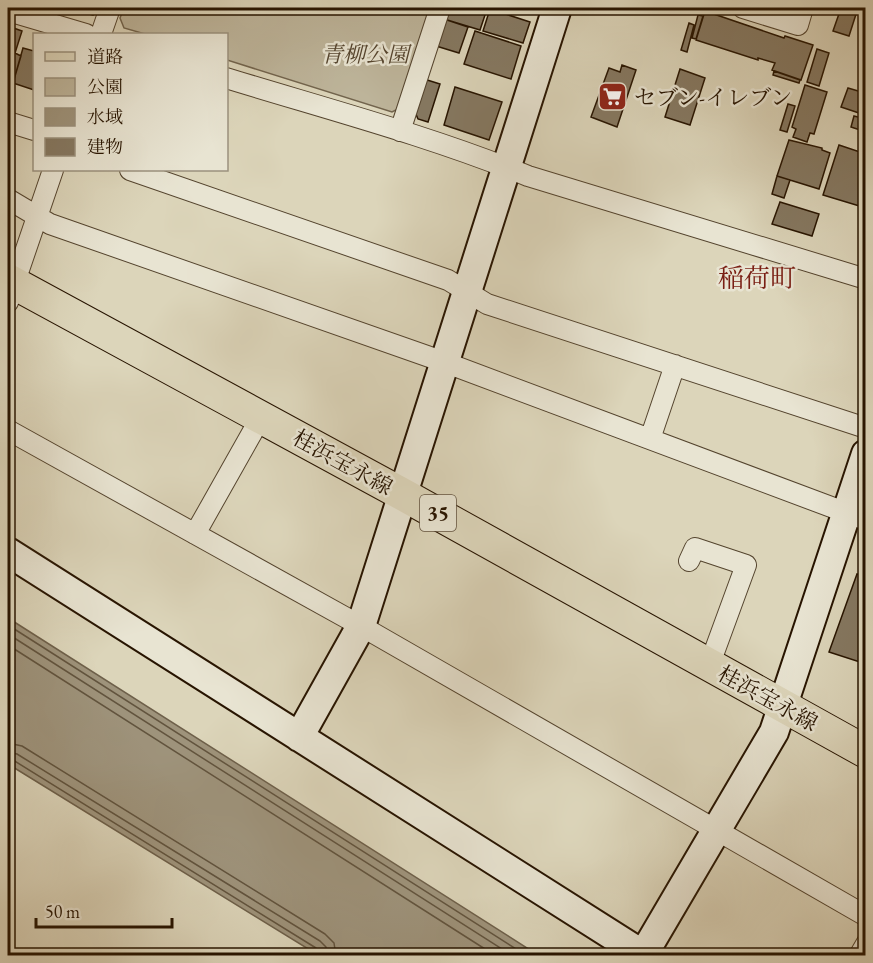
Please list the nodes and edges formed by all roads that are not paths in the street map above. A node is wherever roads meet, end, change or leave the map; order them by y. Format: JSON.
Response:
{"nodes":[{"id":1,"x":110,"y":8,"type":"edge"},
{"id":2,"x":440,"y":8,"type":"edge"},
{"id":3,"x":557,"y":8,"type":"edge"},
{"id":4,"x":743,"y":8,"type":"edge"},
{"id":5,"x":803,"y":8,"type":"edge"},
{"id":6,"x":8,"y":10,"type":"edge"},
{"id":7,"x":83,"y":33,"type":"edge"},
{"id":8,"x":101,"y":33,"type":"edge"},
{"id":9,"x":228,"y":79,"type":"edge"},
{"id":10,"x":8,"y":122,"type":"edge"},
{"id":11,"x":33,"y":130,"type":"edge"},
{"id":12,"x":400,"y":131,"type":"junction"},
{"id":13,"x":507,"y":167,"type":"junction"},
{"id":14,"x":53,"y":171,"type":"edge"},
{"id":15,"x":133,"y":171,"type":"edge"},
{"id":16,"x":8,"y":200,"type":"edge"},
{"id":17,"x":37,"y":217,"type":"junction"},
{"id":18,"x":866,"y":279,"type":"edge"},
{"id":19,"x":10,"y":288,"type":"edge"},
{"id":20,"x":466,"y":292,"type":"junction"},
{"id":21,"x":444,"y":362,"type":"junction"},
{"id":22,"x":675,"y":365,"type":"junction"},
{"id":23,"x":261,"y":417,"type":"junction"},
{"id":24,"x":866,"y":428,"type":"edge"},
{"id":25,"x":8,"y":430,"type":"edge"},
{"id":26,"x":650,"y":439,"type":"junction"},
{"id":27,"x":866,"y":454,"type":"edge"},
{"id":28,"x":402,"y":494,"type":"junction"},
{"id":29,"x":856,"y":516,"type":"edge"},
{"id":30,"x":195,"y":534,"type":"junction"},
{"id":31,"x":8,"y":552,"type":"edge"},
{"id":32,"x":689,"y":561,"type":"dead end"},
{"id":33,"x":361,"y":626,"type":"junction"},
{"id":34,"x":709,"y":666,"type":"junction"},
{"id":35,"x":783,"y":708,"type":"junction"},
{"id":36,"x":299,"y":737,"type":"junction"},
{"id":37,"x":866,"y":752,"type":"edge"},
{"id":38,"x":717,"y":830,"type":"junction"},
{"id":39,"x":866,"y":916,"type":"edge"},
{"id":40,"x":866,"y":944,"type":"edge"},
{"id":41,"x":644,"y":955,"type":"edge"},
{"id":42,"x":859,"y":956,"type":"edge"}],
"edges":[{"from":1,"to":8,"type":"street"},
{"from":2,"to":12,"type":"street"},
{"from":3,"to":13,"type":"street"},
{"from":4,"to":5,"type":"street"},
{"from":6,"to":7,"type":"street"},
{"from":9,"to":12,"type":"street"},
{"from":10,"to":11,"type":"street"},
{"from":12,"to":13,"type":"street"},
{"from":13,"to":18,"type":"street"},
{"from":13,"to":20,"type":"street"},
{"from":14,"to":17,"type":"street"},
{"from":15,"to":20,"type":"street"},
{"from":16,"to":17,"type":"street"},
{"from":17,"to":19,"type":"street"},
{"from":17,"to":21,"type":"street"},
{"from":19,"to":23,"type":"main road","name":"桂浜宝永線","number":"35"},
{"from":20,"to":21,"type":"street"},
{"from":20,"to":22,"type":"street"},
{"from":21,"to":26,"type":"street"},
{"from":21,"to":28,"type":"street"},
{"from":22,"to":24,"type":"street"},
{"from":22,"to":26,"type":"street"},
{"from":23,"to":28,"type":"main road","name":"桂浜宝永線","number":"35"},
{"from":23,"to":30,"type":"street"},
{"from":25,"to":30,"type":"street"},
{"from":26,"to":29,"type":"street"},
{"from":27,"to":29,"type":"street"},
{"from":28,"to":33,"type":"street"},
{"from":28,"to":34,"type":"main road","name":"桂浜宝永線","number":"35"},
{"from":29,"to":35,"type":"street"},
{"from":30,"to":33,"type":"street"},
{"from":31,"to":36,"type":"street"},
{"from":32,"to":34,"type":"street"},
{"from":33,"to":36,"type":"street"},
{"from":33,"to":38,"type":"street"},
{"from":34,"to":35,"type":"main road","name":"桂浜宝永線","number":"35"},
{"from":35,"to":37,"type":"main road","name":"桂浜宝永線","number":"35"},
{"from":35,"to":38,"type":"street"},
{"from":36,"to":41,"type":"street"},
{"from":38,"to":39,"type":"street"},
{"from":38,"to":41,"type":"street"},
{"from":40,"to":42,"type":"street"}]}
